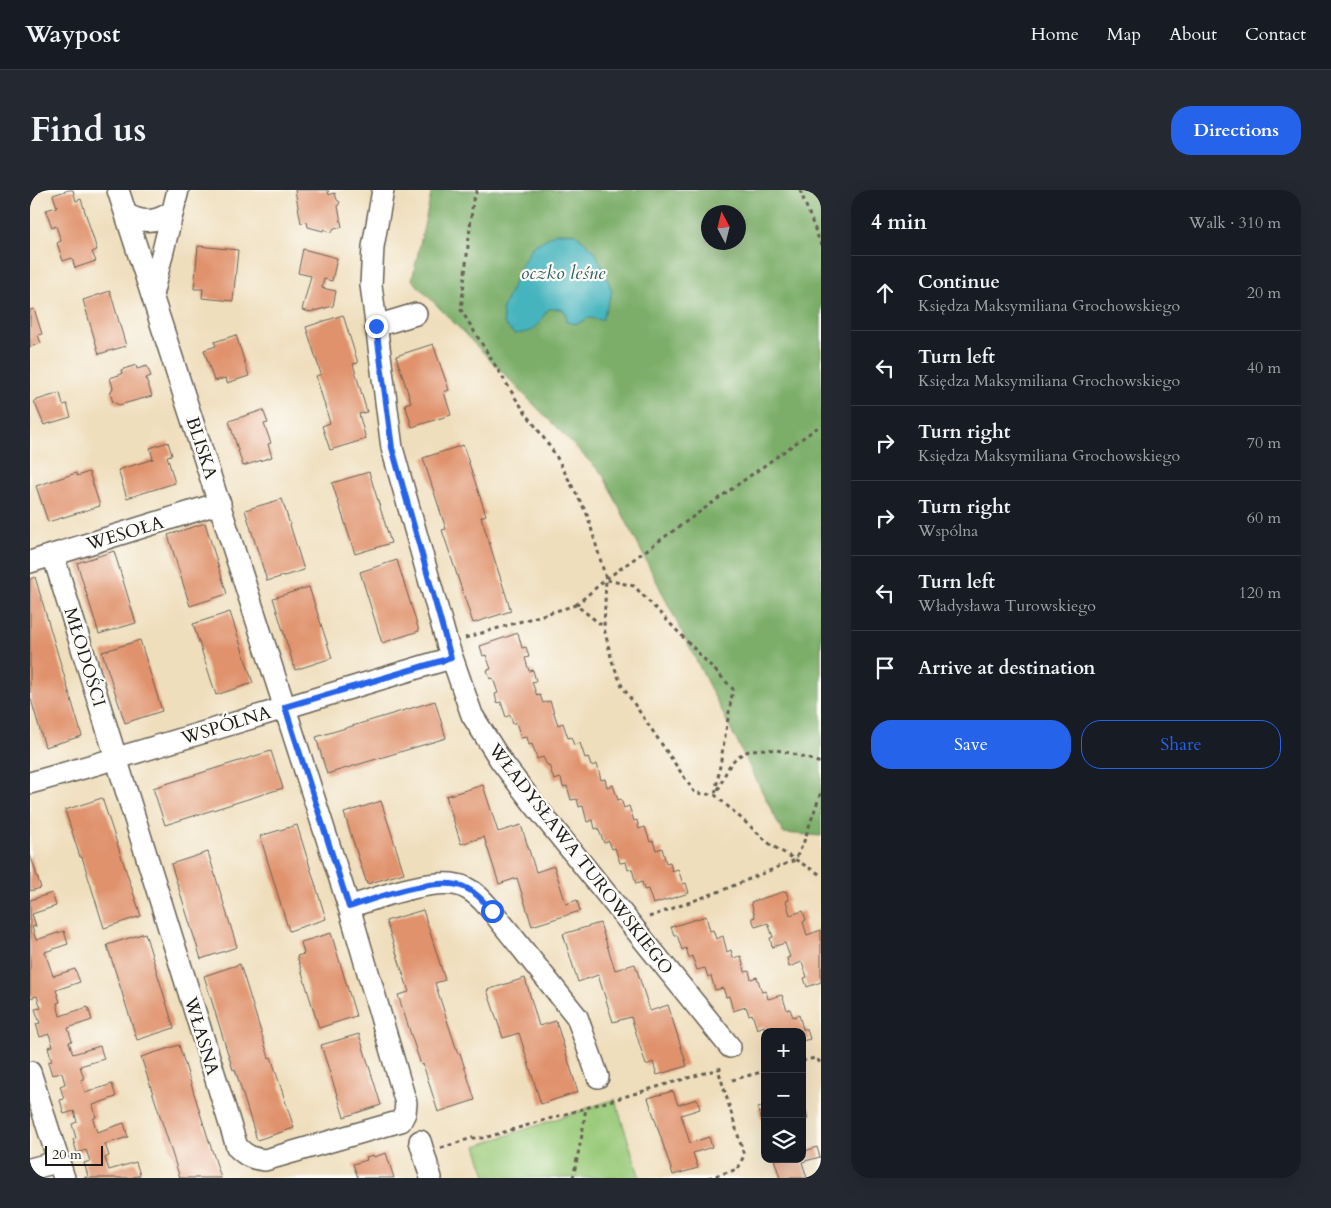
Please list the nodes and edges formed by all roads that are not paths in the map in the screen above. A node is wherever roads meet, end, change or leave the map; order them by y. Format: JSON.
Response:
{"nodes":[{"id":1,"x":118,"y":190,"type":"edge"},
{"id":2,"x":178,"y":190,"type":"edge"},
{"id":3,"x":383,"y":190,"type":"edge"},
{"id":4,"x":173,"y":211,"type":"junction"},
{"id":5,"x":126,"y":214,"type":"junction"},
{"id":6,"x":152,"y":295,"type":"junction"},
{"id":7,"x":416,"y":314,"type":"dead end"},
{"id":8,"x":376,"y":326,"type":"junction"},
{"id":9,"x":220,"y":503,"type":"junction"},
{"id":10,"x":54,"y":555,"type":"junction"},
{"id":11,"x":30,"y":562,"type":"edge"},
{"id":12,"x":449,"y":650,"type":"junction"},
{"id":13,"x":285,"y":707,"type":"junction"},
{"id":14,"x":116,"y":760,"type":"junction"},
{"id":15,"x":30,"y":783,"type":"edge"},
{"id":16,"x":349,"y":907,"type":"junction"},
{"id":17,"x":729,"y":1057,"type":"road end"},
{"id":18,"x":30,"y":1072,"type":"edge"},
{"id":19,"x":598,"y":1077,"type":"dead end"},
{"id":20,"x":401,"y":1121,"type":"joint"},
{"id":21,"x":420,"y":1140,"type":"dead end"},
{"id":22,"x":30,"y":1169,"type":"edge"},
{"id":23,"x":61,"y":1170,"type":"edge"},
{"id":24,"x":431,"y":1178,"type":"edge"}],
"edges":[{"from":1,"to":5,"type":"street","name":"BLISKA"},
{"from":2,"to":4,"type":"street"},
{"from":3,"to":8,"type":"street","name":"WŁADYSŁAWA TUROWSKIEGO"},
{"from":4,"to":5,"type":"street"},
{"from":4,"to":6,"type":"street"},
{"from":5,"to":6,"type":"street","name":"BLISKA"},
{"from":6,"to":9,"type":"street","name":"BLISKA"},
{"from":7,"to":8,"type":"street"},
{"from":8,"to":12,"type":"street","name":"WŁADYSŁAWA TUROWSKIEGO"},
{"from":9,"to":10,"type":"street","name":"WESOŁA"},
{"from":9,"to":13,"type":"street","name":"BLISKA"},
{"from":10,"to":11,"type":"street","name":"WESOŁA"},
{"from":10,"to":14,"type":"street","name":"MŁODOŚCI"},
{"from":12,"to":13,"type":"street","name":"WSPÓLNA"},
{"from":12,"to":17,"type":"street","name":"WŁADYSŁAWA TUROWSKIEGO"},
{"from":13,"to":14,"type":"street","name":"WSPÓLNA"},
{"from":13,"to":16,"type":"street","name":"BLISKA"},
{"from":14,"to":15,"type":"street","name":"WSPÓLNA"},
{"from":14,"to":20,"type":"street","name":"WŁASNA"},
{"from":16,"to":19,"type":"street"},
{"from":16,"to":20,"type":"street","name":"BLISKA"},
{"from":18,"to":23,"type":"street"},
{"from":21,"to":24,"type":"street"},
{"from":22,"to":23,"type":"street"}]}
